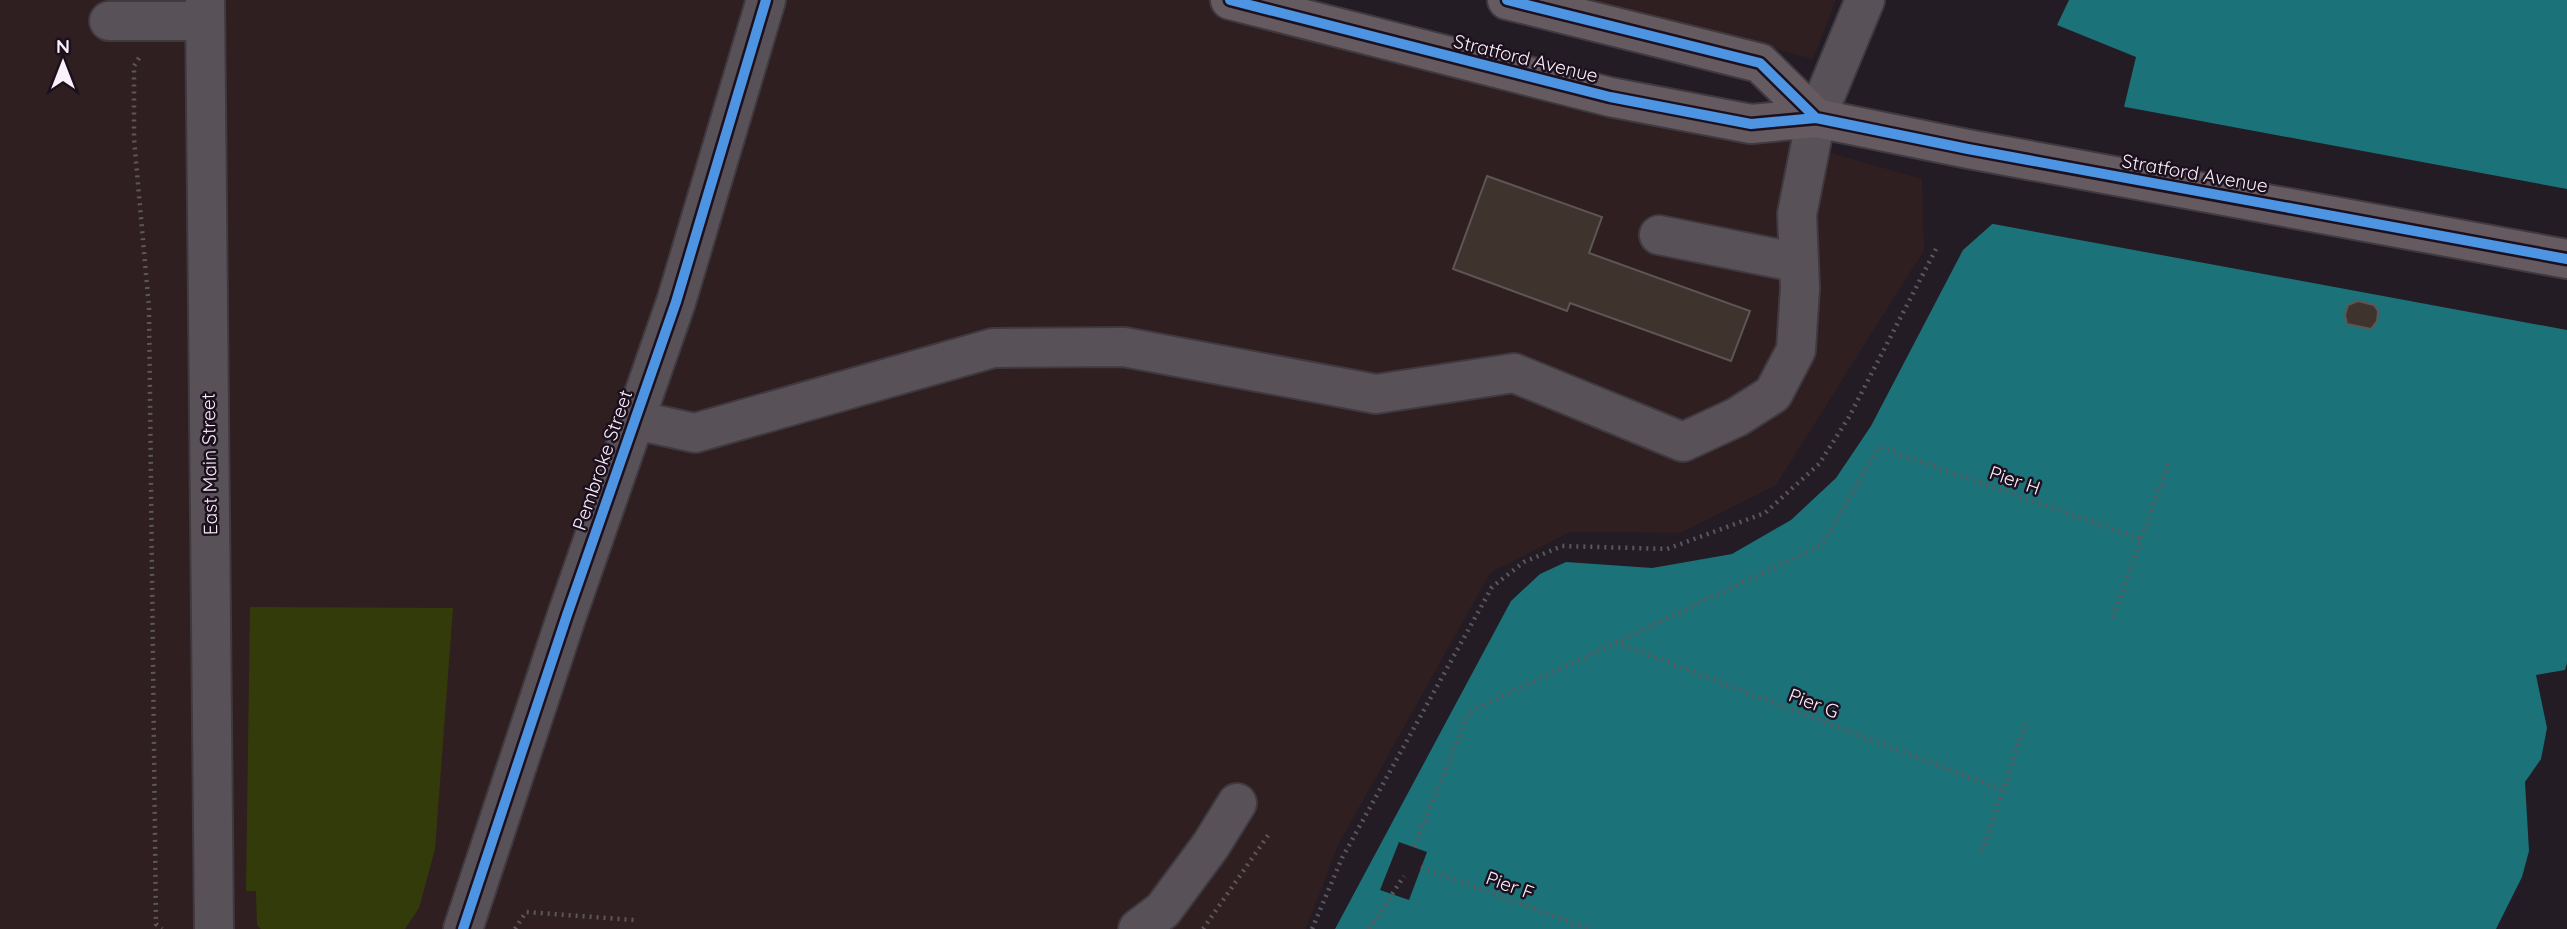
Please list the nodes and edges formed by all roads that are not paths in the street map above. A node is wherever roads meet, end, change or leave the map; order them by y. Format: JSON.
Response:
{"nodes":[{"id":1,"x":766,"y":0,"type":"edge"},
{"id":2,"x":1230,"y":0,"type":"edge"},
{"id":3,"x":1507,"y":0,"type":"edge"},
{"id":4,"x":1864,"y":0,"type":"edge"},
{"id":5,"x":205,"y":11,"type":"edge"},
{"id":6,"x":127,"y":20,"type":"road end"},
{"id":7,"x":1816,"y":118,"type":"junction"},
{"id":8,"x":1659,"y":235,"type":"dead end"},
{"id":9,"x":2567,"y":259,"type":"edge"},
{"id":10,"x":1799,"y":263,"type":"junction"},
{"id":11,"x":635,"y":420,"type":"junction"},
{"id":12,"x":1237,"y":803,"type":"dead end"},
{"id":13,"x":214,"y":929,"type":"edge"},
{"id":14,"x":463,"y":929,"type":"edge"},
{"id":15,"x":1138,"y":929,"type":"edge"}],
"edges":[{"from":1,"to":11,"type":"street","name":"Pembroke Street"},
{"from":2,"to":7,"type":"main road","name":"Stratford Avenue"},
{"from":3,"to":7,"type":"main road"},
{"from":4,"to":7,"type":"street"},
{"from":5,"to":6,"type":"street"},
{"from":5,"to":13,"type":"street","name":"East Main Street"},
{"from":7,"to":9,"type":"main road","name":"Stratford Avenue"},
{"from":7,"to":10,"type":"street"},
{"from":8,"to":10,"type":"street"},
{"from":10,"to":11,"type":"street"},
{"from":11,"to":14,"type":"street","name":"Pembroke Street"},
{"from":12,"to":15,"type":"street"}]}
